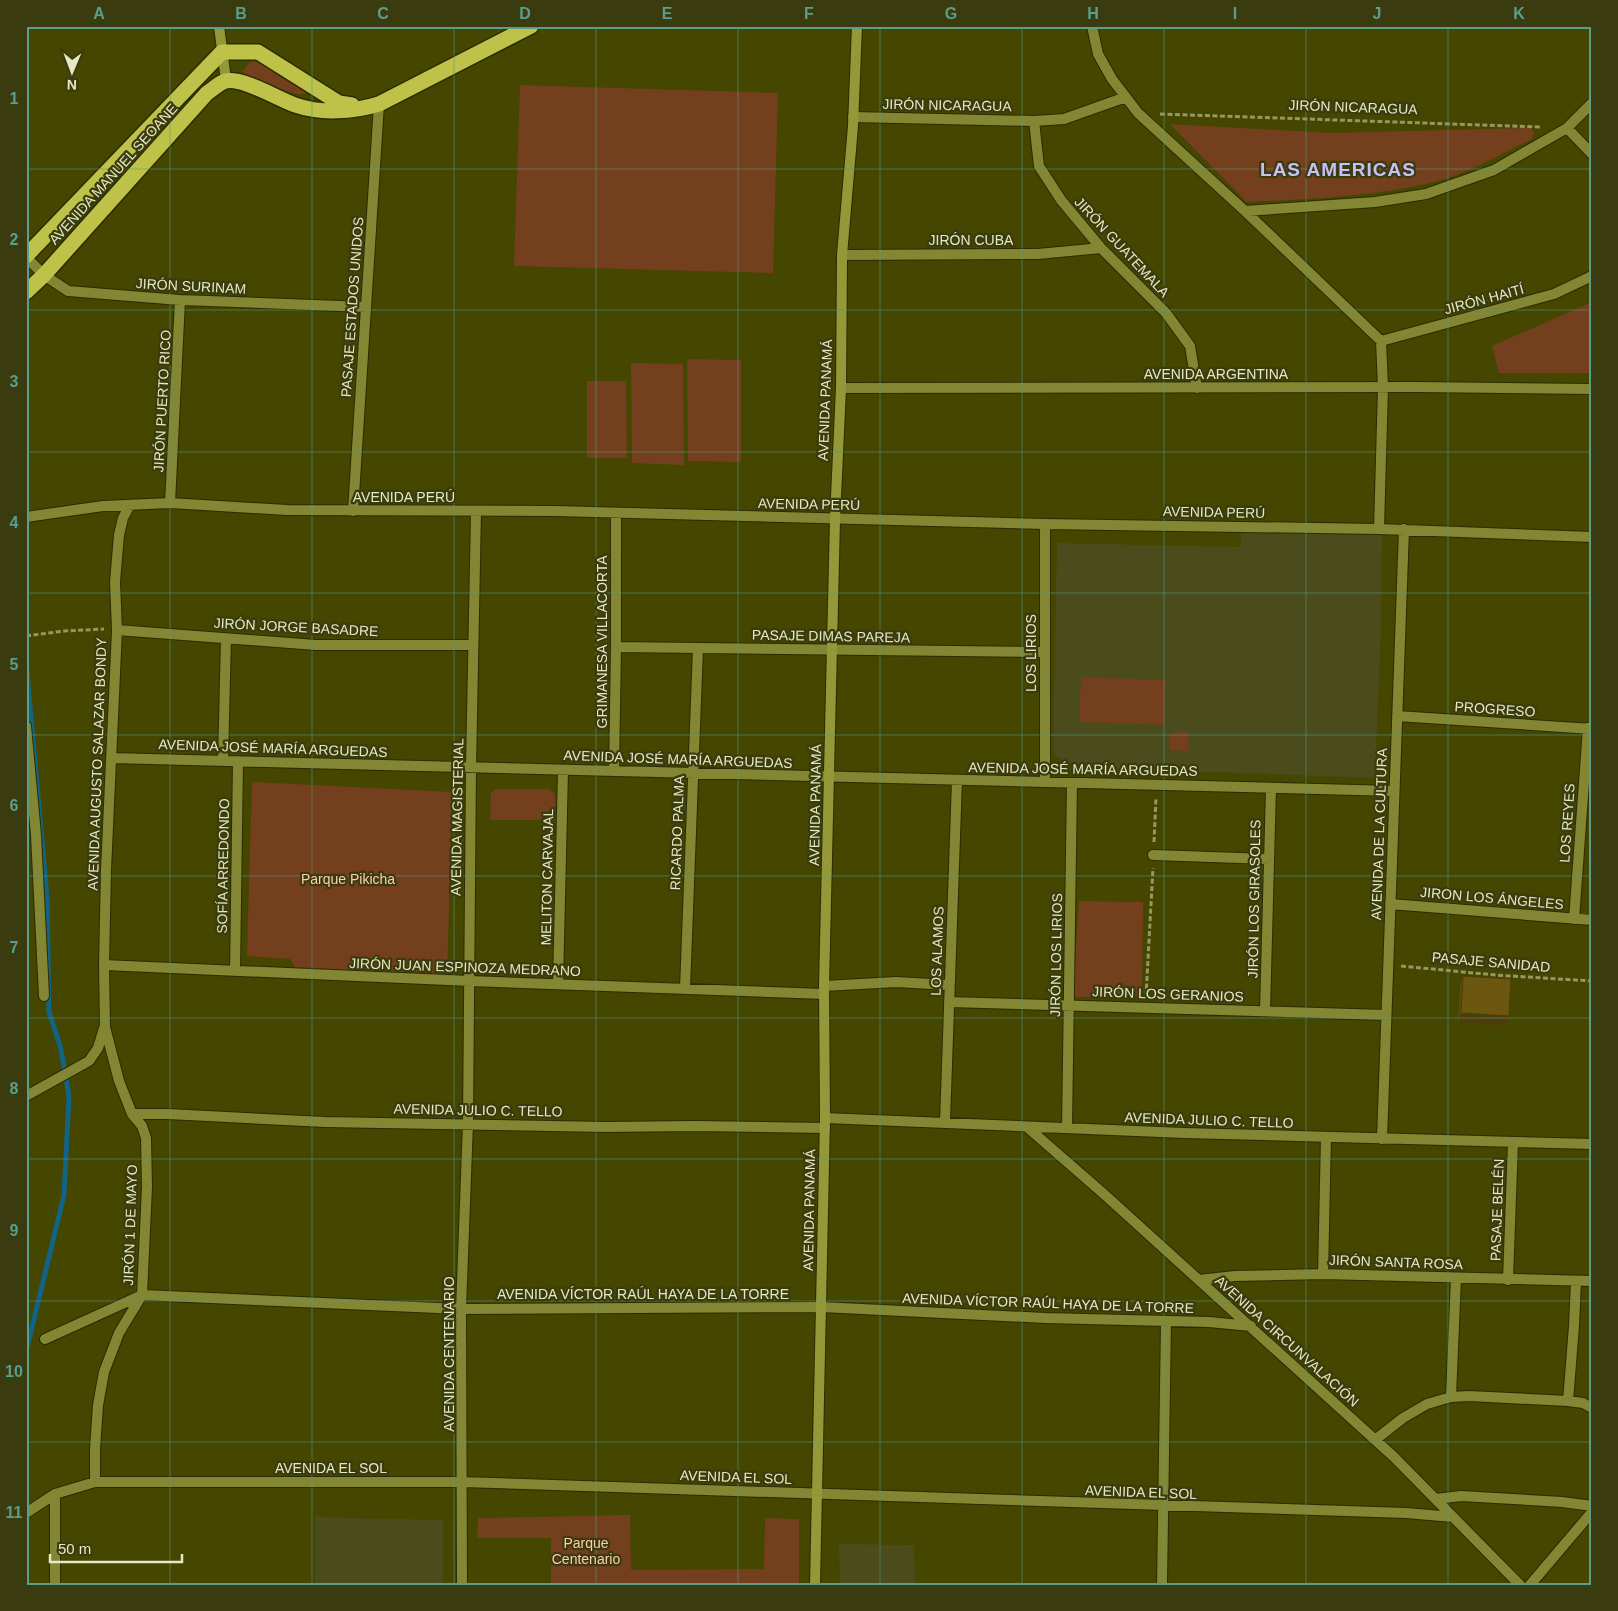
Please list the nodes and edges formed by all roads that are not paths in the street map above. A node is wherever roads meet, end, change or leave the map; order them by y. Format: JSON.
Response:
{"nodes":[{"id":1,"x":218,"y":26,"type":"edge"},
{"id":2,"x":531,"y":26,"type":"edge"},
{"id":3,"x":857,"y":26,"type":"edge"},
{"id":4,"x":1092,"y":26,"type":"edge"},
{"id":5,"x":222,"y":52,"type":"junction"},
{"id":6,"x":226,"y":80,"type":"junction"},
{"id":7,"x":1126,"y":97,"type":"junction"},
{"id":8,"x":1592,"y":104,"type":"edge"},
{"id":9,"x":373,"y":106,"type":"junction"},
{"id":10,"x":853,"y":117,"type":"junction"},
{"id":11,"x":1034,"y":121,"type":"junction"},
{"id":12,"x":1567,"y":128,"type":"junction"},
{"id":13,"x":1592,"y":154,"type":"edge"},
{"id":14,"x":1245,"y":211,"type":"junction"},
{"id":15,"x":1101,"y":248,"type":"junction"},
{"id":16,"x":842,"y":255,"type":"junction"},
{"id":17,"x":26,"y":257,"type":"edge"},
{"id":18,"x":44,"y":275,"type":"junction"},
{"id":19,"x":1592,"y":276,"type":"edge"},
{"id":20,"x":26,"y":292,"type":"edge"},
{"id":21,"x":180,"y":300,"type":"junction"},
{"id":22,"x":366,"y":307,"type":"junction"},
{"id":23,"x":1381,"y":341,"type":"junction"},
{"id":24,"x":1383,"y":387,"type":"junction"},
{"id":25,"x":841,"y":388,"type":"junction"},
{"id":26,"x":1197,"y":388,"type":"junction"},
{"id":27,"x":1592,"y":389,"type":"edge"},
{"id":28,"x":170,"y":503,"type":"junction"},
{"id":29,"x":130,"y":505,"type":"junction"},
{"id":30,"x":354,"y":510,"type":"junction"},
{"id":31,"x":476,"y":511,"type":"junction"},
{"id":32,"x":616,"y":513,"type":"junction"},
{"id":33,"x":26,"y":517,"type":"edge"},
{"id":34,"x":835,"y":519,"type":"junction"},
{"id":35,"x":1045,"y":524,"type":"junction"},
{"id":36,"x":1379,"y":529,"type":"junction"},
{"id":37,"x":1404,"y":530,"type":"junction"},
{"id":38,"x":1592,"y":536,"type":"edge"},
{"id":39,"x":117,"y":630,"type":"junction"},
{"id":40,"x":226,"y":638,"type":"junction"},
{"id":41,"x":473,"y":645,"type":"junction"},
{"id":42,"x":616,"y":647,"type":"junction"},
{"id":43,"x":698,"y":648,"type":"junction"},
{"id":44,"x":832,"y":650,"type":"junction"},
{"id":45,"x":1045,"y":652,"type":"junction"},
{"id":46,"x":1397,"y":716,"type":"junction"},
{"id":47,"x":26,"y":726,"type":"edge"},
{"id":48,"x":1590,"y":728,"type":"edge"},
{"id":49,"x":111,"y":758,"type":"junction"},
{"id":50,"x":223,"y":761,"type":"junction"},
{"id":51,"x":238,"y":761,"type":"junction"},
{"id":52,"x":471,"y":767,"type":"junction"},
{"id":53,"x":563,"y":770,"type":"junction"},
{"id":54,"x":614,"y":771,"type":"junction"},
{"id":55,"x":692,"y":773,"type":"junction"},
{"id":56,"x":830,"y":776,"type":"junction"},
{"id":57,"x":957,"y":780,"type":"junction"},
{"id":58,"x":1045,"y":782,"type":"junction"},
{"id":59,"x":1072,"y":783,"type":"junction"},
{"id":60,"x":1271,"y":788,"type":"junction"},
{"id":61,"x":1394,"y":791,"type":"junction"},
{"id":62,"x":1153,"y":855,"type":"road end"},
{"id":63,"x":1269,"y":859,"type":"junction"},
{"id":64,"x":1390,"y":904,"type":"junction"},
{"id":65,"x":1574,"y":919,"type":"junction"},
{"id":66,"x":1592,"y":920,"type":"edge"},
{"id":67,"x":104,"y":965,"type":"junction"},
{"id":68,"x":235,"y":971,"type":"junction"},
{"id":69,"x":470,"y":981,"type":"junction"},
{"id":70,"x":558,"y":984,"type":"junction"},
{"id":71,"x":949,"y":985,"type":"junction"},
{"id":72,"x":685,"y":989,"type":"junction"},
{"id":73,"x":824,"y":990,"type":"junction"},
{"id":74,"x":44,"y":996,"type":"dead end"},
{"id":75,"x":949,"y":1002,"type":"junction"},
{"id":76,"x":1069,"y":1005,"type":"junction"},
{"id":77,"x":1265,"y":1011,"type":"junction"},
{"id":78,"x":1386,"y":1014,"type":"junction"},
{"id":79,"x":105,"y":1027,"type":"junction"},
{"id":80,"x":26,"y":1096,"type":"edge"},
{"id":81,"x":132,"y":1114,"type":"junction"},
{"id":82,"x":945,"y":1122,"type":"junction"},
{"id":83,"x":468,"y":1123,"type":"junction"},
{"id":84,"x":825,"y":1123,"type":"junction"},
{"id":85,"x":1027,"y":1126,"type":"junction"},
{"id":86,"x":1067,"y":1128,"type":"junction"},
{"id":87,"x":1326,"y":1137,"type":"junction"},
{"id":88,"x":1382,"y":1139,"type":"junction"},
{"id":89,"x":1513,"y":1142,"type":"junction"},
{"id":90,"x":1592,"y":1144,"type":"edge"},
{"id":91,"x":1323,"y":1274,"type":"junction"},
{"id":92,"x":1456,"y":1278,"type":"junction"},
{"id":93,"x":1199,"y":1280,"type":"junction"},
{"id":94,"x":1508,"y":1280,"type":"junction"},
{"id":95,"x":1576,"y":1281,"type":"junction"},
{"id":96,"x":1592,"y":1281,"type":"edge"},
{"id":97,"x":142,"y":1295,"type":"junction"},
{"id":98,"x":820,"y":1307,"type":"junction"},
{"id":99,"x":461,"y":1308,"type":"junction"},
{"id":100,"x":1166,"y":1321,"type":"junction"},
{"id":101,"x":1251,"y":1326,"type":"junction"},
{"id":102,"x":44,"y":1339,"type":"dead end"},
{"id":103,"x":1451,"y":1397,"type":"junction"},
{"id":104,"x":1568,"y":1401,"type":"junction"},
{"id":105,"x":1592,"y":1408,"type":"edge"},
{"id":106,"x":1375,"y":1440,"type":"junction"},
{"id":107,"x":95,"y":1482,"type":"junction"},
{"id":108,"x":462,"y":1482,"type":"junction"},
{"id":109,"x":55,"y":1494,"type":"junction"},
{"id":110,"x":816,"y":1494,"type":"junction"},
{"id":111,"x":1436,"y":1499,"type":"junction"},
{"id":112,"x":1163,"y":1506,"type":"junction"},
{"id":113,"x":1592,"y":1506,"type":"edge"},
{"id":114,"x":1592,"y":1512,"type":"edge"},
{"id":115,"x":26,"y":1513,"type":"edge"},
{"id":116,"x":1453,"y":1517,"type":"junction"},
{"id":117,"x":55,"y":1585,"type":"edge"},
{"id":118,"x":462,"y":1585,"type":"edge"},
{"id":119,"x":815,"y":1585,"type":"edge"},
{"id":120,"x":1162,"y":1585,"type":"edge"},
{"id":121,"x":1520,"y":1585,"type":"edge"},
{"id":122,"x":1530,"y":1585,"type":"edge"}],
"edges":[{"from":1,"to":5,"type":"street"},
{"from":2,"to":9,"type":"highway"},
{"from":3,"to":10,"type":"street","name":"AVENIDA PANAMÁ"},
{"from":4,"to":7,"type":"street"},
{"from":5,"to":6,"type":"street"},
{"from":5,"to":9,"type":"highway"},
{"from":5,"to":17,"type":"highway","name":"AVENIDA MANUEL SEOANE"},
{"from":6,"to":9,"type":"highway"},
{"from":6,"to":18,"type":"highway","name":"AVENIDA MANUEL SEOANE"},
{"from":7,"to":11,"type":"street","name":"JIRÓN NICARAGUA"},
{"from":7,"to":14,"type":"street"},
{"from":8,"to":12,"type":"street"},
{"from":9,"to":22,"type":"street","name":"PASAJE ESTADOS UNIDOS"},
{"from":10,"to":11,"type":"street","name":"JIRÓN NICARAGUA"},
{"from":10,"to":16,"type":"street","name":"AVENIDA PANAMÁ"},
{"from":11,"to":15,"type":"street","name":"JIRÓN GUATEMALA"},
{"from":12,"to":13,"type":"street"},
{"from":12,"to":14,"type":"street"},
{"from":14,"to":23,"type":"street"},
{"from":15,"to":16,"type":"street","name":"JIRÓN CUBA"},
{"from":15,"to":26,"type":"street","name":"JIRÓN GUATEMALA"},
{"from":16,"to":25,"type":"street","name":"AVENIDA PANAMÁ"},
{"from":17,"to":18,"type":"street","name":"JIRÓN SURINAM"},
{"from":18,"to":20,"type":"highway","name":"AVENIDA MANUEL SEOANE"},
{"from":18,"to":21,"type":"street","name":"JIRÓN SURINAM"},
{"from":19,"to":23,"type":"street","name":"JIRÓN HAITÍ"},
{"from":21,"to":22,"type":"street","name":"JIRÓN SURINAM"},
{"from":21,"to":28,"type":"street","name":"JIRÓN PUERTO RICO"},
{"from":22,"to":30,"type":"street","name":"PASAJE ESTADOS UNIDOS"},
{"from":23,"to":24,"type":"street"},
{"from":24,"to":26,"type":"street","name":"AVENIDA ARGENTINA"},
{"from":24,"to":27,"type":"street","name":"AVENIDA ARGENTINA"},
{"from":24,"to":36,"type":"street"},
{"from":25,"to":26,"type":"street","name":"AVENIDA ARGENTINA"},
{"from":25,"to":34,"type":"street","name":"AVENIDA PANAMÁ"},
{"from":28,"to":29,"type":"street","name":"AVENIDA PERÚ"},
{"from":28,"to":30,"type":"street","name":"AVENIDA PERÚ"},
{"from":29,"to":33,"type":"street","name":"AVENIDA PERÚ"},
{"from":29,"to":39,"type":"street","name":"AVENIDA AUGUSTO SALAZAR BONDY"},
{"from":30,"to":31,"type":"street","name":"AVENIDA PERÚ"},
{"from":31,"to":32,"type":"street","name":"AVENIDA PERÚ"},
{"from":31,"to":41,"type":"street","name":"AVENIDA MAGISTERIAL"},
{"from":32,"to":34,"type":"street","name":"AVENIDA PERÚ"},
{"from":32,"to":42,"type":"street","name":"GRIMANESA VILLACORTA"},
{"from":34,"to":35,"type":"street","name":"AVENIDA PERÚ"},
{"from":34,"to":44,"type":"street","name":"AVENIDA PANAMÁ"},
{"from":35,"to":36,"type":"street","name":"AVENIDA PERÚ"},
{"from":35,"to":45,"type":"street","name":"LOS LIRIOS"},
{"from":36,"to":37,"type":"street","name":"AVENIDA PERÚ"},
{"from":37,"to":38,"type":"street","name":"AVENIDA PERÚ"},
{"from":37,"to":46,"type":"street","name":"AVENIDA DE LA CULTURA"},
{"from":39,"to":40,"type":"street","name":"JIRÓN JORGE BASADRE"},
{"from":39,"to":49,"type":"street","name":"AVENIDA AUGUSTO SALAZAR BONDY"},
{"from":40,"to":41,"type":"street","name":"JIRÓN JORGE BASADRE"},
{"from":40,"to":50,"type":"street"},
{"from":41,"to":52,"type":"street","name":"AVENIDA MAGISTERIAL"},
{"from":42,"to":43,"type":"street","name":"PASAJE DIMAS PAREJA"},
{"from":42,"to":54,"type":"street","name":"GRIMANESA VILLACORTA"},
{"from":43,"to":44,"type":"street","name":"PASAJE DIMAS PAREJA"},
{"from":43,"to":55,"type":"street","name":"RICARDO PALMA"},
{"from":44,"to":45,"type":"street","name":"PASAJE DIMAS PAREJA"},
{"from":44,"to":56,"type":"street","name":"AVENIDA PANAMÁ"},
{"from":45,"to":58,"type":"street","name":"LOS LIRIOS"},
{"from":46,"to":48,"type":"street","name":"PROGRESO"},
{"from":46,"to":61,"type":"street","name":"AVENIDA DE LA CULTURA"},
{"from":47,"to":74,"type":"street"},
{"from":48,"to":65,"type":"street","name":"LOS REYES"},
{"from":49,"to":50,"type":"street","name":"AVENIDA JOSÉ MARÍA ARGUEDAS"},
{"from":49,"to":67,"type":"street","name":"AVENIDA AUGUSTO SALAZAR BONDY"},
{"from":50,"to":51,"type":"street","name":"AVENIDA JOSÉ MARÍA ARGUEDAS"},
{"from":51,"to":52,"type":"street","name":"AVENIDA JOSÉ MARÍA ARGUEDAS"},
{"from":51,"to":68,"type":"street","name":"SOFÍA ARREDONDO"},
{"from":52,"to":53,"type":"street","name":"AVENIDA JOSÉ MARÍA ARGUEDAS"},
{"from":52,"to":69,"type":"street","name":"AVENIDA MAGISTERIAL"},
{"from":53,"to":54,"type":"street","name":"AVENIDA JOSÉ MARÍA ARGUEDAS"},
{"from":53,"to":70,"type":"street","name":"MELITON CARVAJAL"},
{"from":54,"to":55,"type":"street","name":"AVENIDA JOSÉ MARÍA ARGUEDAS"},
{"from":55,"to":56,"type":"street","name":"AVENIDA JOSÉ MARÍA ARGUEDAS"},
{"from":55,"to":72,"type":"street","name":"RICARDO PALMA"},
{"from":56,"to":57,"type":"street","name":"AVENIDA JOSÉ MARÍA ARGUEDAS"},
{"from":56,"to":73,"type":"street","name":"AVENIDA PANAMÁ"},
{"from":57,"to":58,"type":"street","name":"AVENIDA JOSÉ MARÍA ARGUEDAS"},
{"from":57,"to":71,"type":"street","name":"LOS ALAMOS"},
{"from":58,"to":59,"type":"street","name":"AVENIDA JOSÉ MARÍA ARGUEDAS"},
{"from":59,"to":60,"type":"street","name":"AVENIDA JOSÉ MARÍA ARGUEDAS"},
{"from":59,"to":76,"type":"street","name":"JIRÓN LOS LIRIOS"},
{"from":60,"to":61,"type":"street","name":"AVENIDA JOSÉ MARÍA ARGUEDAS"},
{"from":60,"to":63,"type":"street","name":"JIRÓN LOS GIRASOLES"},
{"from":61,"to":64,"type":"street","name":"AVENIDA DE LA CULTURA"},
{"from":62,"to":63,"type":"street"},
{"from":63,"to":77,"type":"street","name":"JIRÓN LOS GIRASOLES"},
{"from":64,"to":65,"type":"street","name":"JIRON LOS ÁNGELES"},
{"from":64,"to":78,"type":"street","name":"AVENIDA DE LA CULTURA"},
{"from":65,"to":66,"type":"street","name":"JIRON LOS ÁNGELES"},
{"from":67,"to":68,"type":"street","name":"JIRÓN JUAN ESPINOZA MEDRANO"},
{"from":67,"to":79,"type":"street","name":"AVENIDA AUGUSTO SALAZAR BONDY"},
{"from":68,"to":69,"type":"street","name":"JIRÓN JUAN ESPINOZA MEDRANO"},
{"from":69,"to":70,"type":"street","name":"JIRÓN JUAN ESPINOZA MEDRANO"},
{"from":69,"to":83,"type":"street","name":"AVENIDA MAGISTERIAL"},
{"from":70,"to":72,"type":"street","name":"JIRÓN JUAN ESPINOZA MEDRANO"},
{"from":71,"to":73,"type":"street"},
{"from":71,"to":75,"type":"street","name":"LOS ALAMOS"},
{"from":72,"to":73,"type":"street","name":"JIRÓN JUAN ESPINOZA MEDRANO"},
{"from":73,"to":84,"type":"street","name":"AVENIDA PANAMÁ"},
{"from":75,"to":76,"type":"street","name":"JIRÓN LOS GERANIOS"},
{"from":75,"to":82,"type":"street","name":"LOS ALAMOS"},
{"from":76,"to":77,"type":"street","name":"JIRÓN LOS GERANIOS"},
{"from":76,"to":86,"type":"street","name":"JIRÓN LOS LIRIOS"},
{"from":77,"to":78,"type":"street","name":"JIRÓN LOS GERANIOS"},
{"from":78,"to":88,"type":"street","name":"AVENIDA DE LA CULTURA"},
{"from":79,"to":80,"type":"street"},
{"from":79,"to":81,"type":"street","name":"JIRÓN 1 DE MAYO"},
{"from":81,"to":83,"type":"street","name":"AVENIDA JULIO C. TELLO"},
{"from":81,"to":97,"type":"street","name":"JIRÓN 1 DE MAYO"},
{"from":82,"to":84,"type":"street","name":"AVENIDA JULIO C. TELLO"},
{"from":82,"to":85,"type":"street","name":"AVENIDA JULIO C. TELLO"},
{"from":83,"to":84,"type":"street","name":"AVENIDA JULIO C. TELLO"},
{"from":83,"to":99,"type":"street","name":"AVENIDA CENTENARIO"},
{"from":84,"to":98,"type":"street","name":"AVENIDA PANAMÁ"},
{"from":85,"to":86,"type":"street","name":"AVENIDA JULIO C. TELLO"},
{"from":85,"to":93,"type":"street","name":"AVENIDA CIRCUNVALACIÓN"},
{"from":86,"to":87,"type":"street","name":"AVENIDA JULIO C. TELLO"},
{"from":87,"to":88,"type":"street","name":"AVENIDA JULIO C. TELLO"},
{"from":87,"to":91,"type":"street"},
{"from":88,"to":89,"type":"street","name":"AVENIDA JULIO C. TELLO"},
{"from":89,"to":90,"type":"street","name":"AVENIDA JULIO C. TELLO"},
{"from":89,"to":94,"type":"street","name":"PASAJE BELÉN"},
{"from":91,"to":92,"type":"street","name":"JIRÓN SANTA ROSA"},
{"from":91,"to":93,"type":"street","name":"JIRÓN SANTA ROSA"},
{"from":92,"to":94,"type":"street","name":"JIRÓN SANTA ROSA"},
{"from":92,"to":103,"type":"street"},
{"from":93,"to":101,"type":"street","name":"AVENIDA CIRCUNVALACIÓN"},
{"from":94,"to":95,"type":"street","name":"JIRÓN SANTA ROSA"},
{"from":95,"to":96,"type":"street","name":"JIRÓN SANTA ROSA"},
{"from":95,"to":104,"type":"street"},
{"from":97,"to":99,"type":"street","name":"AVENIDA VÍCTOR RAÚL HAYA DE LA TORRE"},
{"from":97,"to":102,"type":"street","name":"AVENIDA VÍCTOR RAÚL HAYA DE LA TORRE"},
{"from":97,"to":107,"type":"street","name":"JIRÓN 1 DE MAYO"},
{"from":98,"to":99,"type":"street","name":"AVENIDA VÍCTOR RAÚL HAYA DE LA TORRE"},
{"from":98,"to":100,"type":"street","name":"AVENIDA VÍCTOR RAÚL HAYA DE LA TORRE"},
{"from":98,"to":110,"type":"street","name":"AVENIDA PANAMÁ"},
{"from":99,"to":108,"type":"street","name":"AVENIDA CENTENARIO"},
{"from":100,"to":101,"type":"street","name":"AVENIDA VÍCTOR RAÚL HAYA DE LA TORRE"},
{"from":100,"to":112,"type":"street"},
{"from":101,"to":106,"type":"street","name":"AVENIDA CIRCUNVALACIÓN"},
{"from":103,"to":104,"type":"street"},
{"from":103,"to":106,"type":"street"},
{"from":104,"to":105,"type":"street"},
{"from":106,"to":111,"type":"street","name":"AVENIDA CIRCUNVALACIÓN"},
{"from":107,"to":108,"type":"street","name":"AVENIDA EL SOL"},
{"from":107,"to":109,"type":"street","name":"AVENIDA EL SOL"},
{"from":108,"to":110,"type":"street","name":"AVENIDA EL SOL"},
{"from":108,"to":118,"type":"street","name":"AVENIDA CENTENARIO"},
{"from":109,"to":115,"type":"street","name":"AVENIDA EL SOL"},
{"from":109,"to":117,"type":"street"},
{"from":110,"to":112,"type":"street","name":"AVENIDA EL SOL"},
{"from":110,"to":119,"type":"street","name":"AVENIDA PANAMÁ"},
{"from":111,"to":113,"type":"street"},
{"from":111,"to":116,"type":"street","name":"AVENIDA CIRCUNVALACIÓN"},
{"from":112,"to":116,"type":"street","name":"AVENIDA EL SOL"},
{"from":112,"to":120,"type":"street"},
{"from":114,"to":122,"type":"street"},
{"from":116,"to":121,"type":"street","name":"AVENIDA CIRCUNVALACIÓN"}]}
